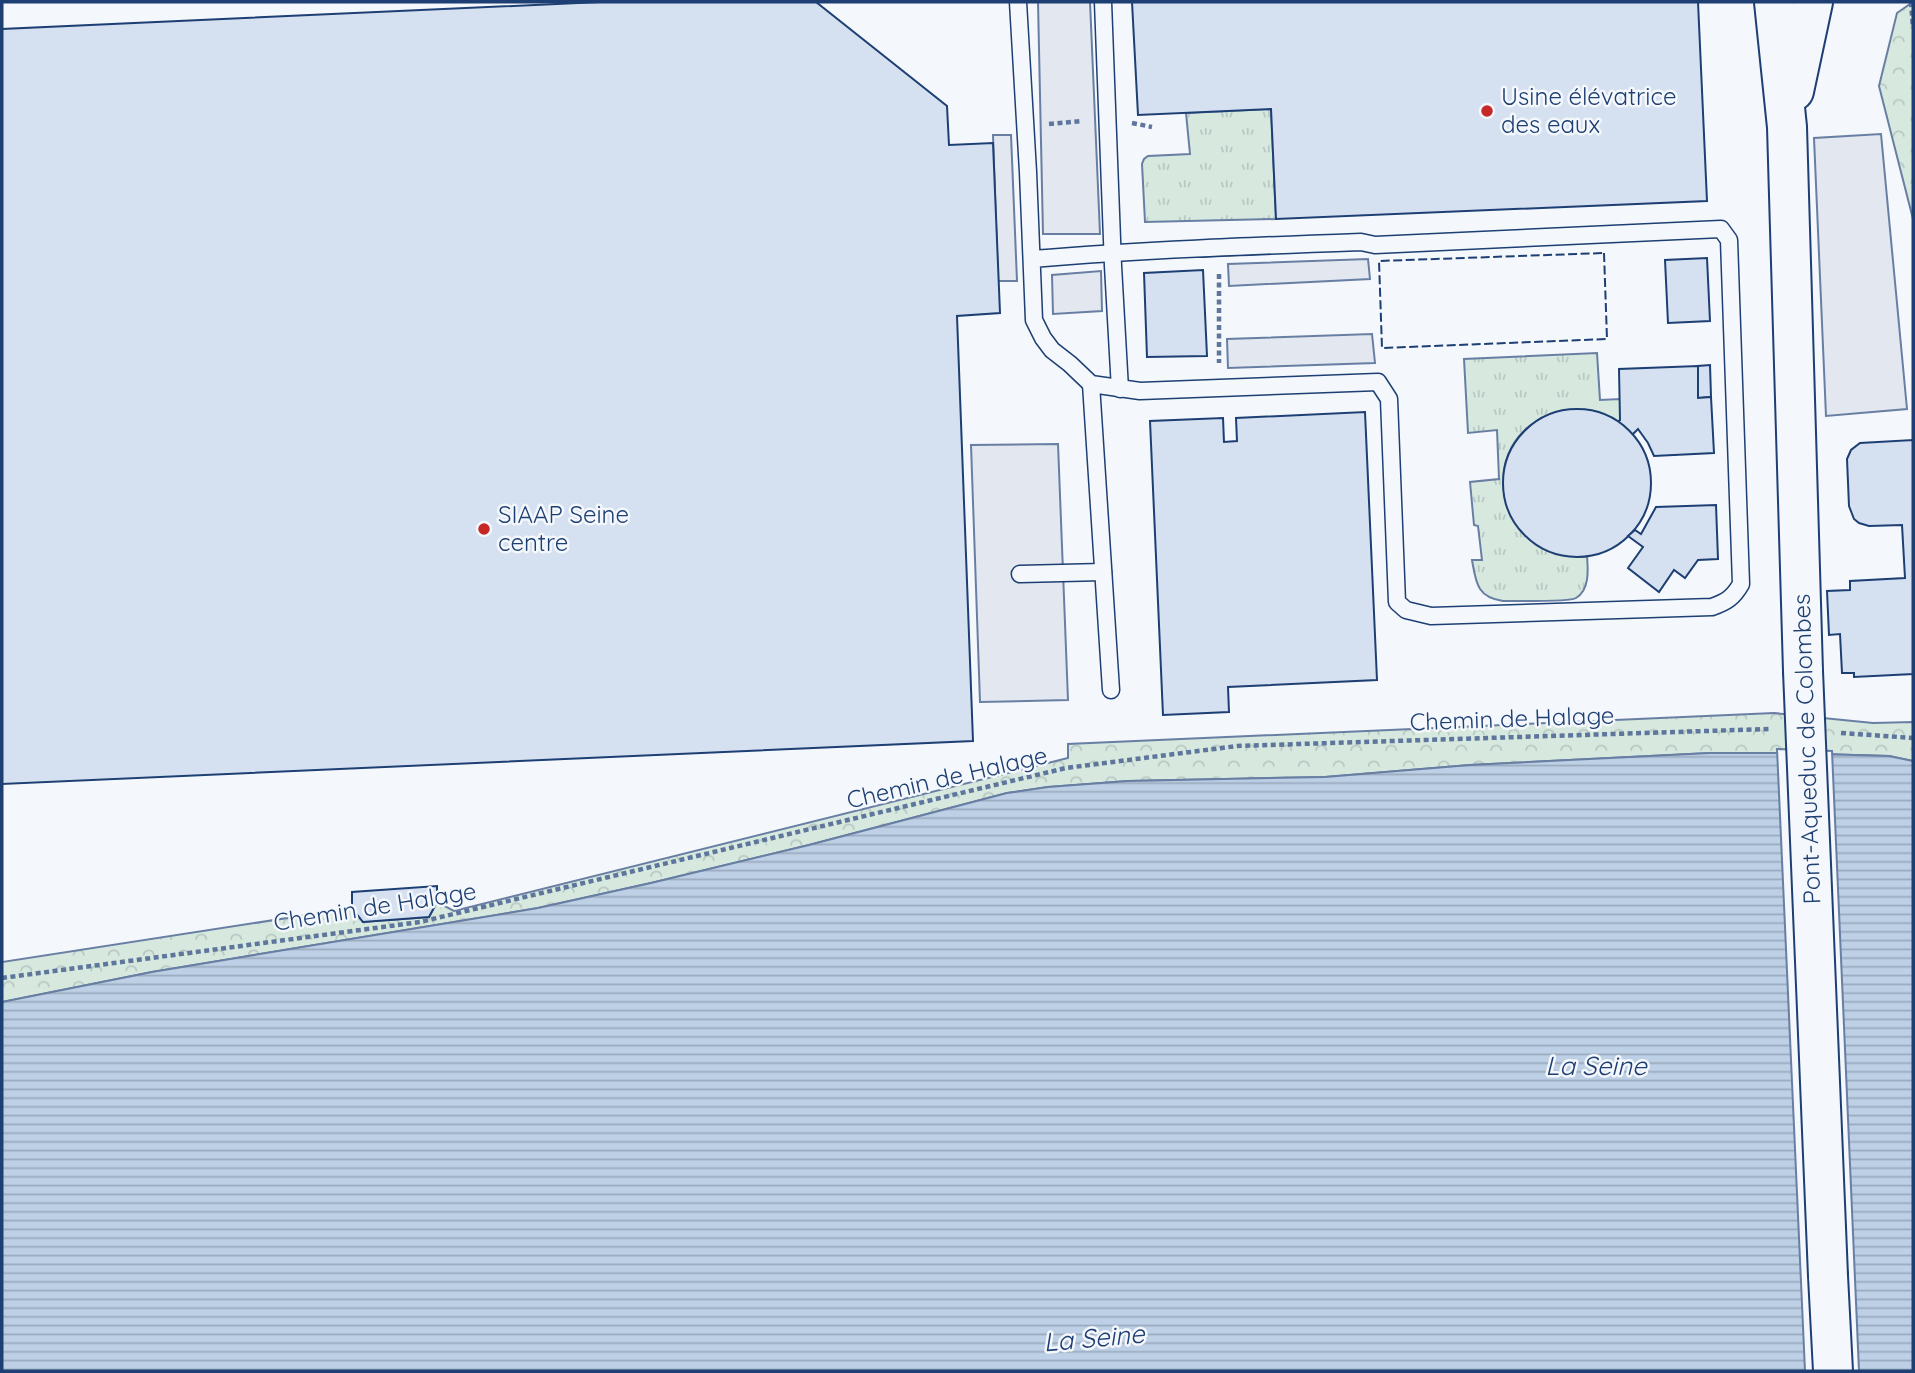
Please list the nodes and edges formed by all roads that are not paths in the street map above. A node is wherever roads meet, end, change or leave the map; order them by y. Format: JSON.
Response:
{"nodes":[{"id":1,"x":1018,"y":2,"type":"edge"},
{"id":2,"x":1102,"y":2,"type":"edge"},
{"id":3,"x":1774,"y":2,"type":"edge"},
{"id":4,"x":1813,"y":2,"type":"edge"},
{"id":5,"x":1787,"y":127,"type":"junction"},
{"id":6,"x":1113,"y":252,"type":"junction"},
{"id":7,"x":1032,"y":259,"type":"junction"},
{"id":8,"x":1091,"y":384,"type":"junction"},
{"id":9,"x":1120,"y":389,"type":"junction"},
{"id":10,"x":1103,"y":572,"type":"junction"},
{"id":11,"x":1020,"y":574,"type":"dead end"},
{"id":12,"x":1111,"y":691,"type":"dead end"},
{"id":13,"x":1833,"y":1371,"type":"edge"}],
"edges":[{"from":1,"to":7,"type":"lane"},
{"from":2,"to":6,"type":"lane"},
{"from":3,"to":5,"type":"street"},
{"from":4,"to":5,"type":"street"},
{"from":5,"to":13,"type":"street","name":"Pont-Aqueduc de Colombes","bridge":true},
{"from":6,"to":7,"type":"lane"},
{"from":6,"to":9,"type":"lane"},
{"from":6,"to":9,"type":"lane"},
{"from":7,"to":8,"type":"lane"},
{"from":8,"to":9,"type":"lane"},
{"from":8,"to":10,"type":"lane"},
{"from":10,"to":11,"type":"lane"},
{"from":10,"to":12,"type":"lane"}]}
